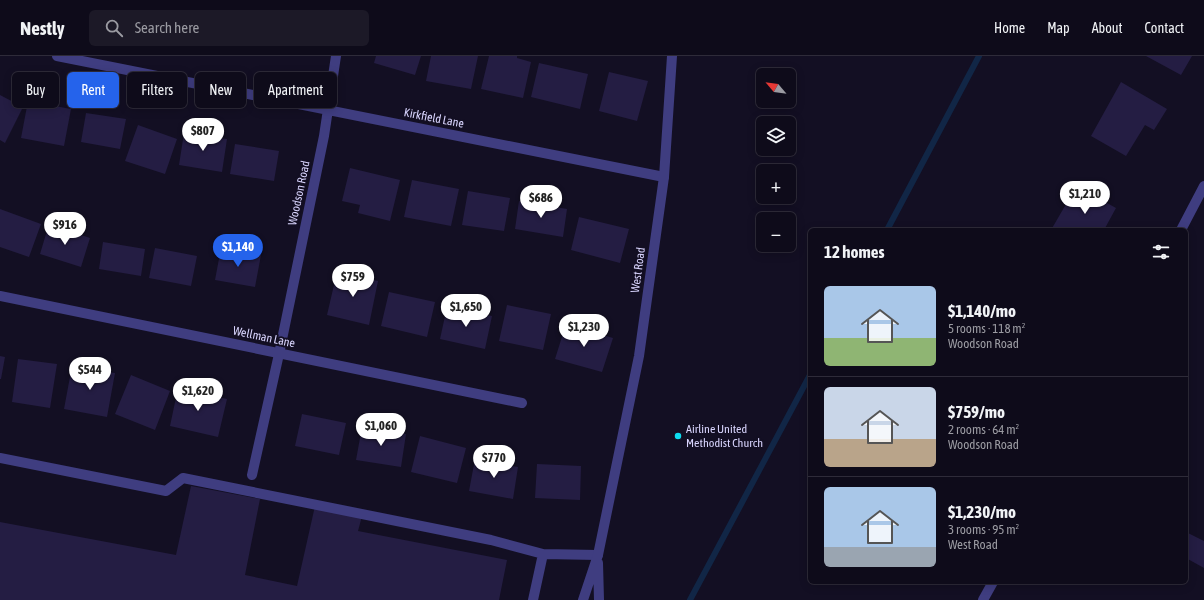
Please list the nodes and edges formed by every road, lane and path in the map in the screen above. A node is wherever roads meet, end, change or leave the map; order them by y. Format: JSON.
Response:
{"nodes":[{"id":1,"x":57,"y":56,"type":"edge"},
{"id":2,"x":336,"y":56,"type":"edge"},
{"id":3,"x":672,"y":56,"type":"edge"},
{"id":4,"x":327,"y":109,"type":"junction"},
{"id":5,"x":664,"y":177,"type":"junction"},
{"id":6,"x":1204,"y":186,"type":"edge"},
{"id":7,"x":1181,"y":228,"type":"edge"},
{"id":8,"x":0,"y":296,"type":"edge"},
{"id":9,"x":279,"y":354,"type":"junction"},
{"id":10,"x":522,"y":403,"type":"dead end"},
{"id":11,"x":0,"y":458,"type":"edge"},
{"id":12,"x":252,"y":475,"type":"dead end"},
{"id":13,"x":543,"y":554,"type":"junction"},
{"id":14,"x":598,"y":555,"type":"junction"},
{"id":15,"x":992,"y":584,"type":"edge"},
{"id":16,"x":533,"y":600,"type":"edge"},
{"id":17,"x":583,"y":600,"type":"edge"},
{"id":18,"x":599,"y":600,"type":"edge"},
{"id":19,"x":983,"y":600,"type":"edge"}],
"edges":[{"from":1,"to":4,"type":"street","name":"Kirkfield Lane"},
{"from":2,"to":4,"type":"street","name":"Woodson Road"},
{"from":3,"to":5,"type":"street","name":"West Road"},
{"from":4,"to":5,"type":"street","name":"Kirkfield Lane"},
{"from":4,"to":9,"type":"street","name":"Woodson Road"},
{"from":5,"to":14,"type":"street","name":"West Road"},
{"from":6,"to":7,"type":"street"},
{"from":8,"to":9,"type":"street","name":"Wellman Lane"},
{"from":9,"to":10,"type":"street","name":"Wellman Lane"},
{"from":9,"to":12,"type":"street","name":"Woodson Road"},
{"from":11,"to":13,"type":"street"},
{"from":13,"to":14,"type":"street"},
{"from":13,"to":16,"type":"street"},
{"from":14,"to":17,"type":"street","name":"West Road"},
{"from":14,"to":18,"type":"street","name":"West Road"},
{"from":15,"to":19,"type":"street"}]}
